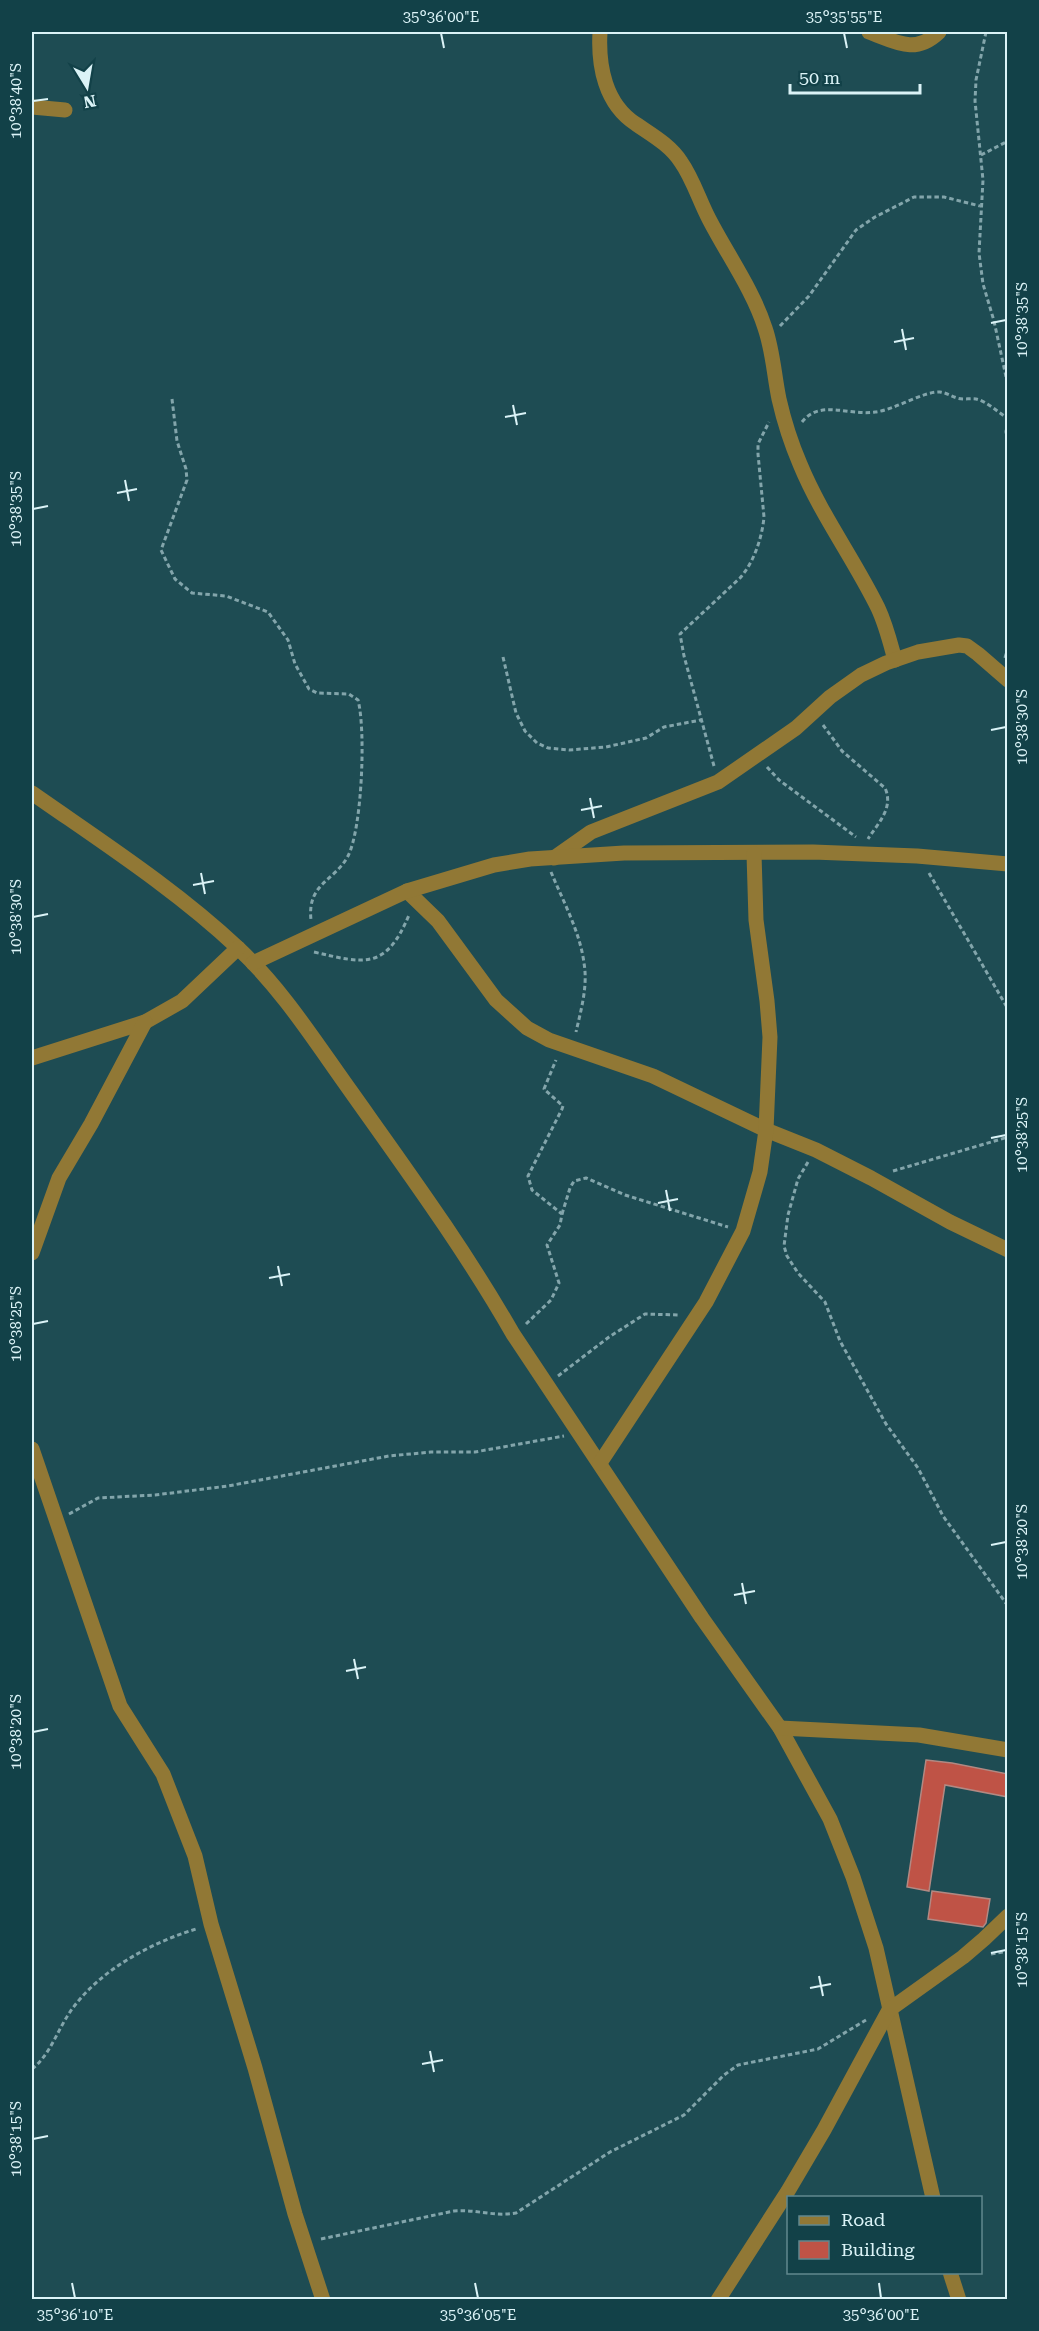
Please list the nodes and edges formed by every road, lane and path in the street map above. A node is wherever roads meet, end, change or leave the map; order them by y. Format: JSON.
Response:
{"nodes":[{"id":1,"x":600,"y":32,"type":"edge"},
{"id":2,"x":868,"y":32,"type":"edge"},
{"id":3,"x":939,"y":32,"type":"edge"},
{"id":4,"x":986,"y":32,"type":"edge"},
{"id":5,"x":32,"y":107,"type":"edge"},
{"id":6,"x":65,"y":110,"type":"dead end"},
{"id":7,"x":1008,"y":141,"type":"edge"},
{"id":8,"x":981,"y":154,"type":"junction"},
{"id":9,"x":981,"y":206,"type":"junction"},
{"id":10,"x":770,"y":346,"type":"junction"},
{"id":11,"x":1008,"y":386,"type":"edge"},
{"id":12,"x":172,"y":399,"type":"dead end"},
{"id":13,"x":780,"y":401,"type":"junction"},
{"id":14,"x":1007,"y":416,"type":"edge"},
{"id":15,"x":790,"y":438,"type":"junction"},
{"id":16,"x":1008,"y":440,"type":"edge"},
{"id":17,"x":503,"y":657,"type":"dead end"},
{"id":18,"x":895,"y":660,"type":"junction"},
{"id":19,"x":1008,"y":680,"type":"edge"},
{"id":20,"x":816,"y":709,"type":"junction"},
{"id":21,"x":701,"y":720,"type":"junction"},
{"id":22,"x":755,"y":757,"type":"junction"},
{"id":23,"x":718,"y":782,"type":"junction"},
{"id":24,"x":32,"y":793,"type":"edge"},
{"id":25,"x":860,"y":849,"type":"junction"},
{"id":26,"x":754,"y":854,"type":"junction"},
{"id":27,"x":917,"y":856,"type":"junction"},
{"id":28,"x":549,"y":858,"type":"junction"},
{"id":29,"x":1008,"y":864,"type":"edge"},
{"id":30,"x":411,"y":895,"type":"junction"},
{"id":31,"x":313,"y":934,"type":"junction"},
{"id":32,"x":285,"y":947,"type":"junction"},
{"id":33,"x":237,"y":948,"type":"junction"},
{"id":34,"x":253,"y":963,"type":"junction"},
{"id":35,"x":1008,"y":1009,"type":"edge"},
{"id":36,"x":146,"y":1022,"type":"junction"},
{"id":37,"x":568,"y":1047,"type":"junction"},
{"id":38,"x":32,"y":1059,"type":"edge"},
{"id":39,"x":766,"y":1130,"type":"junction"},
{"id":40,"x":1008,"y":1137,"type":"edge"},
{"id":41,"x":816,"y":1150,"type":"junction"},
{"id":42,"x":871,"y":1178,"type":"junction"},
{"id":43,"x":562,"y":1214,"type":"junction"},
{"id":44,"x":743,"y":1231,"type":"junction"},
{"id":45,"x":1008,"y":1250,"type":"edge"},
{"id":46,"x":32,"y":1253,"type":"edge"},
{"id":47,"x":699,"y":1313,"type":"junction"},
{"id":48,"x":513,"y":1334,"type":"junction"},
{"id":49,"x":547,"y":1384,"type":"junction"},
{"id":50,"x":580,"y":1432,"type":"junction"},
{"id":51,"x":32,"y":1449,"type":"edge"},
{"id":52,"x":600,"y":1463,"type":"junction"},
{"id":53,"x":55,"y":1521,"type":"junction"},
{"id":54,"x":1008,"y":1606,"type":"edge"},
{"id":55,"x":780,"y":1728,"type":"junction"},
{"id":56,"x":1008,"y":1750,"type":"edge"},
{"id":57,"x":1008,"y":1916,"type":"edge"},
{"id":58,"x":211,"y":1924,"type":"junction"},
{"id":59,"x":888,"y":2006,"type":"junction"},
{"id":60,"x":32,"y":2069,"type":"edge"},
{"id":61,"x":933,"y":2196,"type":"edge"},
{"id":62,"x":304,"y":2242,"type":"junction"},
{"id":63,"x":951,"y":2274,"type":"edge"},
{"id":64,"x":323,"y":2300,"type":"edge"},
{"id":65,"x":718,"y":2300,"type":"edge"},
{"id":66,"x":959,"y":2300,"type":"edge"}],
"edges":[{"from":1,"to":10,"type":"street"},
{"from":2,"to":3,"type":"street"},
{"from":4,"to":8,"type":"path"},
{"from":5,"to":6,"type":"street"},
{"from":7,"to":8,"type":"path"},
{"from":8,"to":9,"type":"path"},
{"from":9,"to":10,"type":"path"},
{"from":9,"to":11,"type":"path"},
{"from":10,"to":13,"type":"street"},
{"from":12,"to":31,"type":"path"},
{"from":13,"to":15,"type":"street"},
{"from":13,"to":21,"type":"path"},
{"from":14,"to":15,"type":"path"},
{"from":14,"to":16,"type":"path"},
{"from":15,"to":18,"type":"street"},
{"from":17,"to":21,"type":"path"},
{"from":18,"to":19,"type":"street"},
{"from":18,"to":20,"type":"street"},
{"from":20,"to":22,"type":"street"},
{"from":20,"to":25,"type":"path"},
{"from":21,"to":23,"type":"path"},
{"from":22,"to":23,"type":"street"},
{"from":22,"to":25,"type":"path"},
{"from":23,"to":28,"type":"street"},
{"from":24,"to":33,"type":"street"},
{"from":25,"to":26,"type":"street"},
{"from":25,"to":27,"type":"street"},
{"from":26,"to":28,"type":"street"},
{"from":26,"to":39,"type":"street"},
{"from":27,"to":29,"type":"street"},
{"from":27,"to":35,"type":"path"},
{"from":28,"to":30,"type":"street"},
{"from":28,"to":37,"type":"path"},
{"from":30,"to":31,"type":"street"},
{"from":30,"to":32,"type":"path"},
{"from":30,"to":37,"type":"street"},
{"from":31,"to":32,"type":"street"},
{"from":32,"to":34,"type":"street"},
{"from":33,"to":34,"type":"street"},
{"from":33,"to":36,"type":"street"},
{"from":34,"to":48,"type":"street"},
{"from":36,"to":38,"type":"street"},
{"from":36,"to":46,"type":"street"},
{"from":37,"to":39,"type":"street"},
{"from":37,"to":43,"type":"path"},
{"from":39,"to":41,"type":"street"},
{"from":39,"to":44,"type":"street"},
{"from":40,"to":42,"type":"path"},
{"from":41,"to":42,"type":"street"},
{"from":41,"to":54,"type":"path"},
{"from":42,"to":45,"type":"street"},
{"from":43,"to":44,"type":"path"},
{"from":43,"to":48,"type":"path"},
{"from":44,"to":47,"type":"street"},
{"from":47,"to":49,"type":"path"},
{"from":47,"to":52,"type":"street"},
{"from":48,"to":49,"type":"street"},
{"from":49,"to":50,"type":"street"},
{"from":50,"to":52,"type":"street"},
{"from":50,"to":53,"type":"path"},
{"from":51,"to":53,"type":"street"},
{"from":52,"to":55,"type":"street"},
{"from":53,"to":58,"type":"street"},
{"from":55,"to":56,"type":"street"},
{"from":55,"to":59,"type":"street"},
{"from":57,"to":59,"type":"street"},
{"from":58,"to":60,"type":"path"},
{"from":58,"to":62,"type":"street"},
{"from":59,"to":61,"type":"street"},
{"from":59,"to":62,"type":"path"},
{"from":59,"to":65,"type":"street"},
{"from":62,"to":64,"type":"street"},
{"from":63,"to":66,"type":"street"}]}
